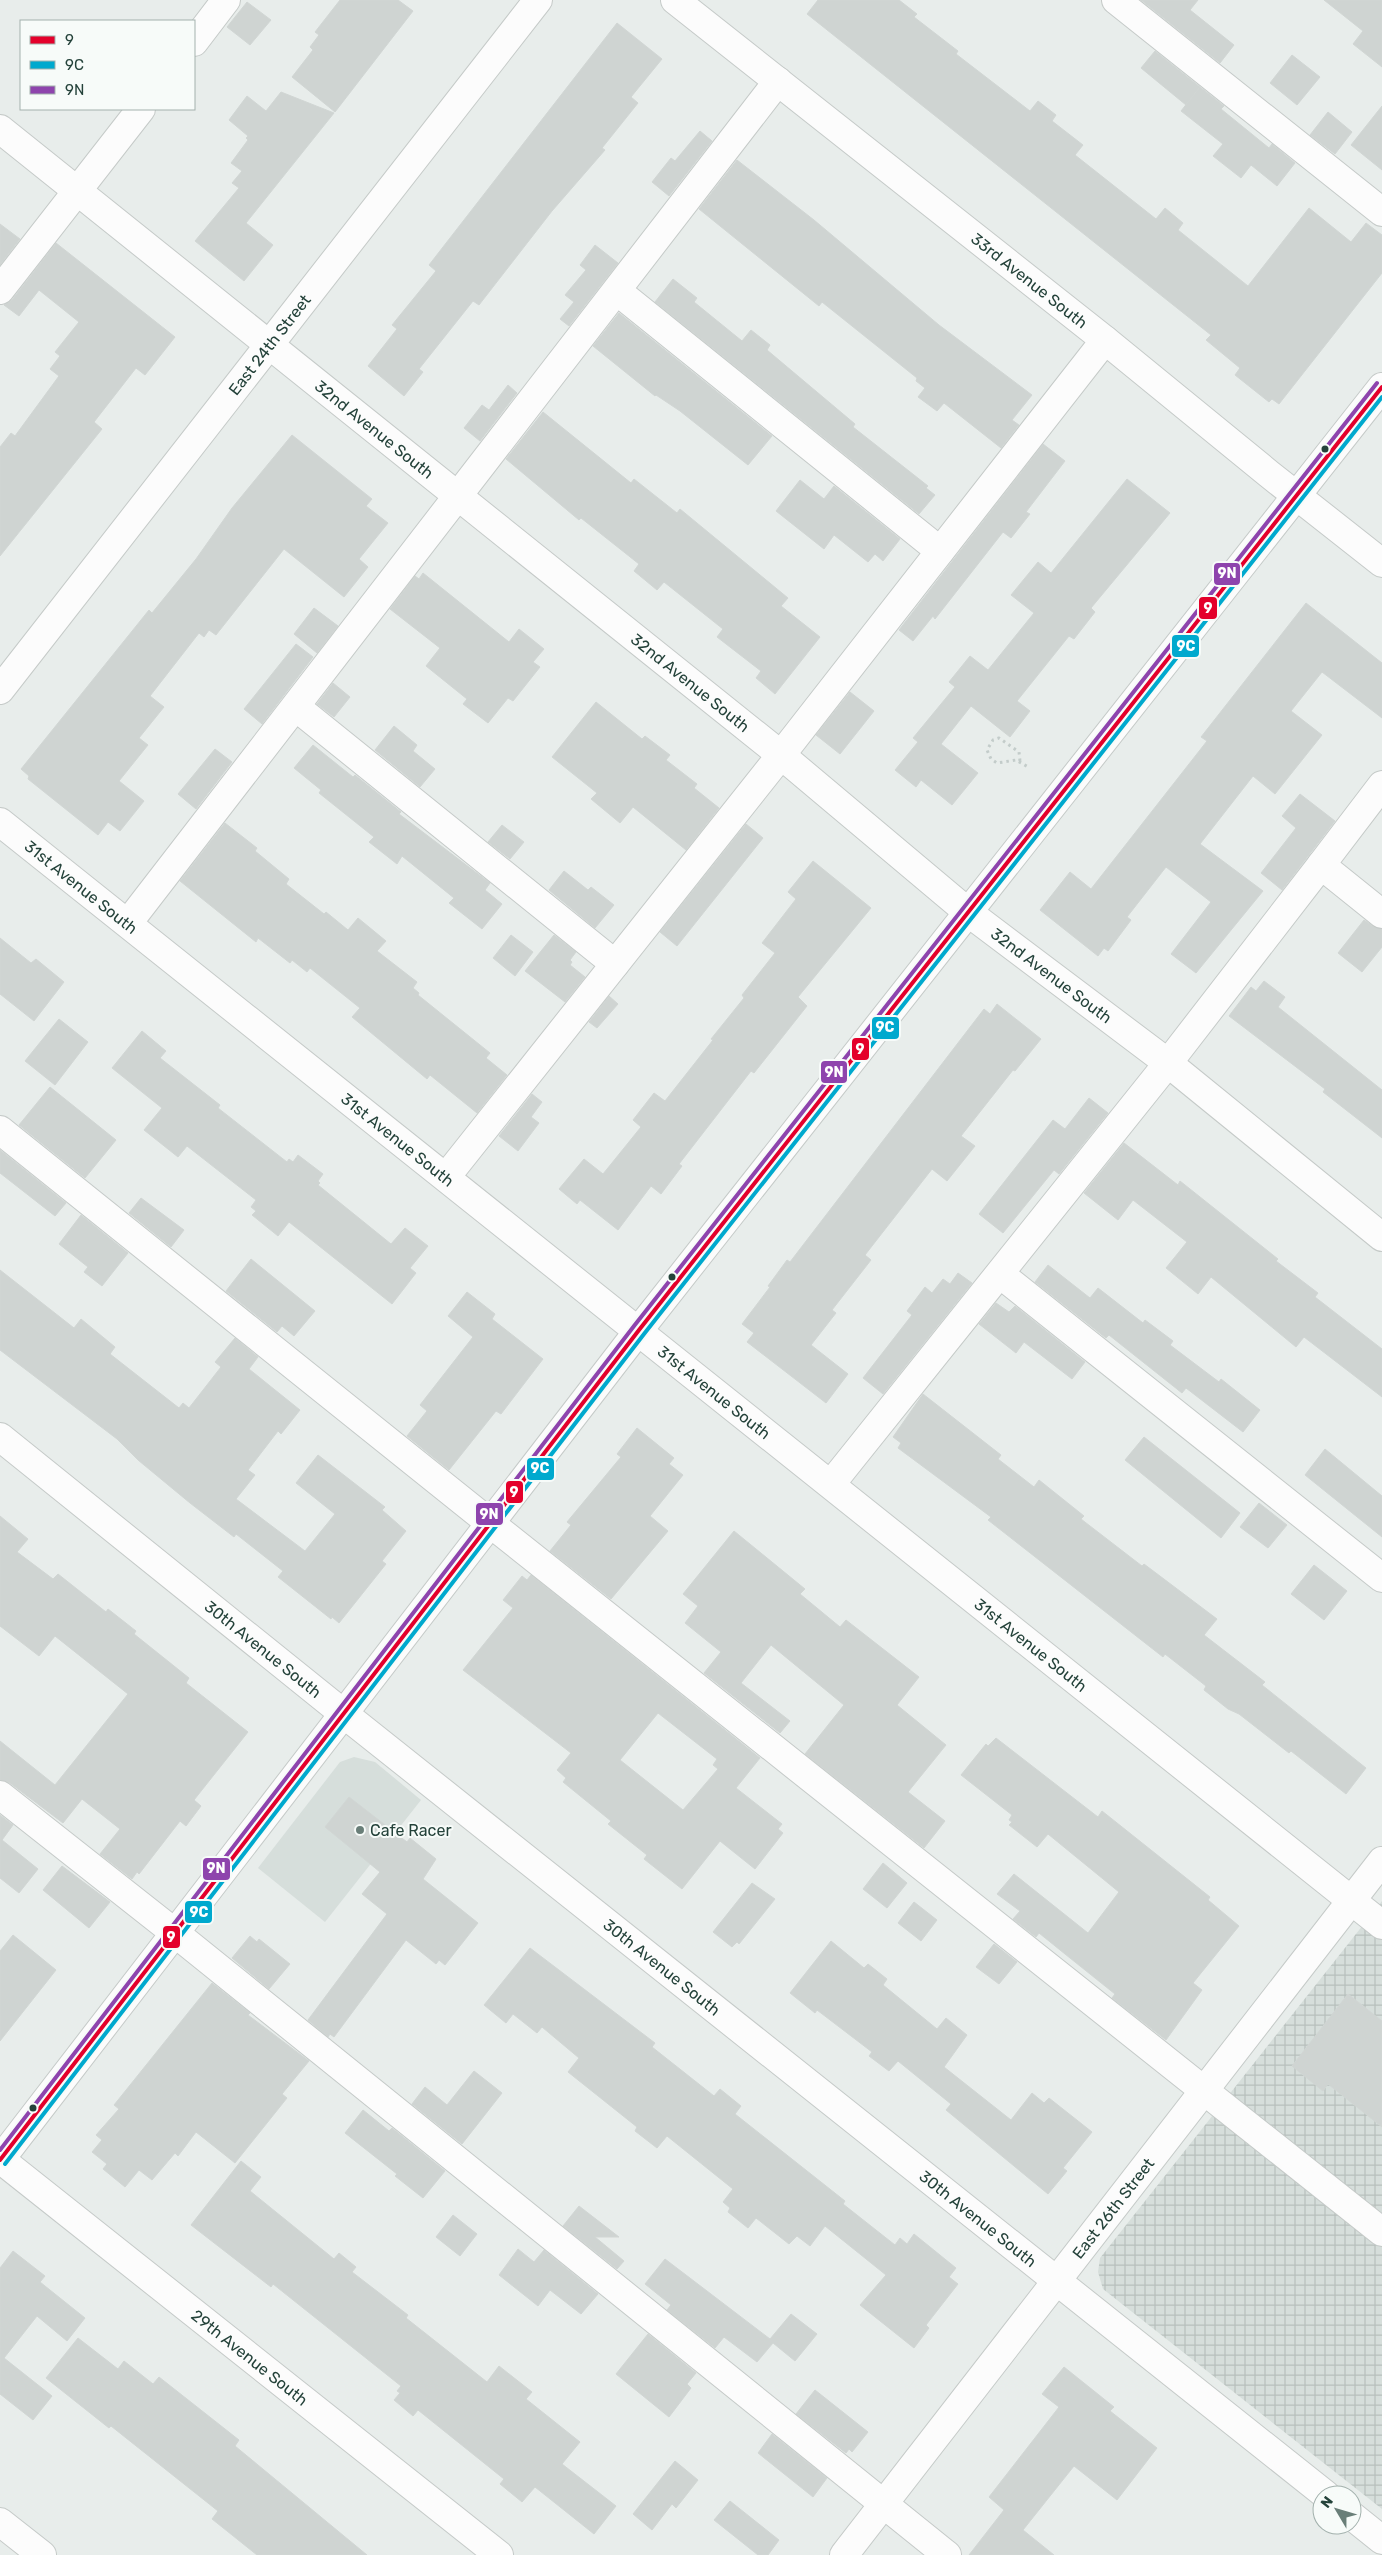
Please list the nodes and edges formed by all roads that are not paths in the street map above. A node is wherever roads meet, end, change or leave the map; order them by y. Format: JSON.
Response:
{"nodes":[{"id":1,"x":226,"y":0,"type":"edge"},
{"id":2,"x":538,"y":0,"type":"edge"},
{"id":3,"x":675,"y":0,"type":"edge"},
{"id":4,"x":1116,"y":0,"type":"edge"},
{"id":5,"x":195,"y":41,"type":"edge"},
{"id":6,"x":778,"y":81,"type":"junction"},
{"id":7,"x":140,"y":110,"type":"edge"},
{"id":8,"x":0,"y":129,"type":"edge"},
{"id":9,"x":78,"y":190,"type":"junction"},
{"id":10,"x":1382,"y":212,"type":"edge"},
{"id":11,"x":0,"y":290,"type":"edge"},
{"id":12,"x":617,"y":291,"type":"junction"},
{"id":13,"x":1105,"y":340,"type":"junction"},
{"id":14,"x":268,"y":345,"type":"junction"},
{"id":15,"x":1382,"y":387,"type":"edge"},
{"id":16,"x":1296,"y":496,"type":"junction"},
{"id":17,"x":459,"y":497,"type":"junction"},
{"id":18,"x":940,"y":551,"type":"junction"},
{"id":19,"x":1382,"y":563,"type":"edge"},
{"id":20,"x":0,"y":690,"type":"edge"},
{"id":21,"x":296,"y":707,"type":"junction"},
{"id":22,"x":781,"y":755,"type":"junction"},
{"id":23,"x":1382,"y":785,"type":"edge"},
{"id":24,"x":0,"y":822,"type":"edge"},
{"id":25,"x":1321,"y":865,"type":"junction"},
{"id":26,"x":969,"y":913,"type":"junction"},
{"id":27,"x":1382,"y":914,"type":"edge"},
{"id":28,"x":128,"y":923,"type":"junction"},
{"id":29,"x":615,"y":964,"type":"junction"},
{"id":30,"x":1168,"y":1063,"type":"junction"},
{"id":31,"x":0,"y":1130,"type":"edge"},
{"id":32,"x":446,"y":1177,"type":"junction"},
{"id":33,"x":1382,"y":1237,"type":"edge"},
{"id":34,"x":1000,"y":1274,"type":"junction"},
{"id":35,"x":639,"y":1330,"type":"junction"},
{"id":36,"x":0,"y":1437,"type":"edge"},
{"id":37,"x":832,"y":1484,"type":"junction"},
{"id":38,"x":490,"y":1523,"type":"junction"},
{"id":39,"x":1382,"y":1578,"type":"edge"},
{"id":40,"x":344,"y":1714,"type":"junction"},
{"id":41,"x":0,"y":1796,"type":"edge"},
{"id":42,"x":1382,"y":1861,"type":"edge"},
{"id":43,"x":1351,"y":1900,"type":"junction"},
{"id":44,"x":1382,"y":1925,"type":"edge"},
{"id":45,"x":175,"y":1933,"type":"junction"},
{"id":46,"x":1204,"y":2090,"type":"junction"},
{"id":47,"x":0,"y":2160,"type":"edge"},
{"id":48,"x":1382,"y":2232,"type":"edge"},
{"id":49,"x":1056,"y":2280,"type":"junction"},
{"id":50,"x":1313,"y":2485,"type":"edge"},
{"id":51,"x":883,"y":2504,"type":"junction"},
{"id":52,"x":0,"y":2522,"type":"edge"},
{"id":53,"x":1362,"y":2524,"type":"edge"},
{"id":54,"x":1382,"y":2540,"type":"edge"},
{"id":55,"x":42,"y":2555,"type":"edge"},
{"id":56,"x":499,"y":2555,"type":"edge"},
{"id":57,"x":844,"y":2555,"type":"edge"},
{"id":58,"x":947,"y":2555,"type":"edge"}],
"edges":[{"from":1,"to":5,"type":"street"},
{"from":2,"to":14,"type":"street","name":"East 24th Street"},
{"from":3,"to":6,"type":"street","name":"33rd Avenue South"},
{"from":4,"to":10,"type":"street"},
{"from":6,"to":12,"type":"street"},
{"from":6,"to":13,"type":"street","name":"33rd Avenue South"},
{"from":7,"to":9,"type":"street"},
{"from":8,"to":9,"type":"street","name":"32nd Avenue South"},
{"from":9,"to":11,"type":"street"},
{"from":9,"to":14,"type":"street","name":"32nd Avenue South"},
{"from":12,"to":17,"type":"street"},
{"from":12,"to":18,"type":"street"},
{"from":13,"to":16,"type":"street","name":"33rd Avenue South"},
{"from":13,"to":18,"type":"street"},
{"from":14,"to":17,"type":"street","name":"32nd Avenue South"},
{"from":14,"to":20,"type":"street","name":"East 24th Street"},
{"from":15,"to":16,"type":"street"},
{"from":16,"to":19,"type":"street","name":"33rd Avenue South"},
{"from":16,"to":26,"type":"street"},
{"from":17,"to":21,"type":"street"},
{"from":17,"to":22,"type":"street","name":"32nd Avenue South"},
{"from":18,"to":22,"type":"street"},
{"from":21,"to":28,"type":"street"},
{"from":21,"to":29,"type":"street"},
{"from":22,"to":26,"type":"street","name":"32nd Avenue South"},
{"from":22,"to":29,"type":"street"},
{"from":23,"to":25,"type":"street"},
{"from":24,"to":28,"type":"street","name":"31st Avenue South"},
{"from":25,"to":27,"type":"street"},
{"from":25,"to":30,"type":"street"},
{"from":26,"to":30,"type":"street","name":"32nd Avenue South"},
{"from":26,"to":35,"type":"street"},
{"from":28,"to":32,"type":"street","name":"31st Avenue South"},
{"from":29,"to":32,"type":"street"},
{"from":30,"to":33,"type":"street","name":"32nd Avenue South"},
{"from":30,"to":34,"type":"street"},
{"from":31,"to":38,"type":"street"},
{"from":32,"to":35,"type":"street","name":"31st Avenue South"},
{"from":34,"to":37,"type":"street"},
{"from":34,"to":39,"type":"street"},
{"from":35,"to":37,"type":"street","name":"31st Avenue South"},
{"from":35,"to":38,"type":"street"},
{"from":36,"to":40,"type":"street","name":"30th Avenue South"},
{"from":37,"to":43,"type":"street","name":"31st Avenue South"},
{"from":38,"to":40,"type":"street"},
{"from":38,"to":46,"type":"street"},
{"from":40,"to":45,"type":"street"},
{"from":40,"to":49,"type":"street","name":"30th Avenue South"},
{"from":41,"to":45,"type":"street"},
{"from":42,"to":43,"type":"street","name":"East 26th Street"},
{"from":43,"to":44,"type":"street","name":"31st Avenue South"},
{"from":43,"to":46,"type":"street","name":"East 26th Street"},
{"from":45,"to":47,"type":"street"},
{"from":45,"to":51,"type":"street"},
{"from":46,"to":48,"type":"street"},
{"from":46,"to":49,"type":"street","name":"East 26th Street"},
{"from":47,"to":56,"type":"street","name":"29th Avenue South"},
{"from":49,"to":50,"type":"street","name":"30th Avenue South"},
{"from":49,"to":51,"type":"street","name":"East 26th Street"},
{"from":51,"to":57,"type":"street","name":"East 26th Street"},
{"from":51,"to":58,"type":"street"},
{"from":52,"to":55,"type":"street"},
{"from":53,"to":54,"type":"street"}]}
